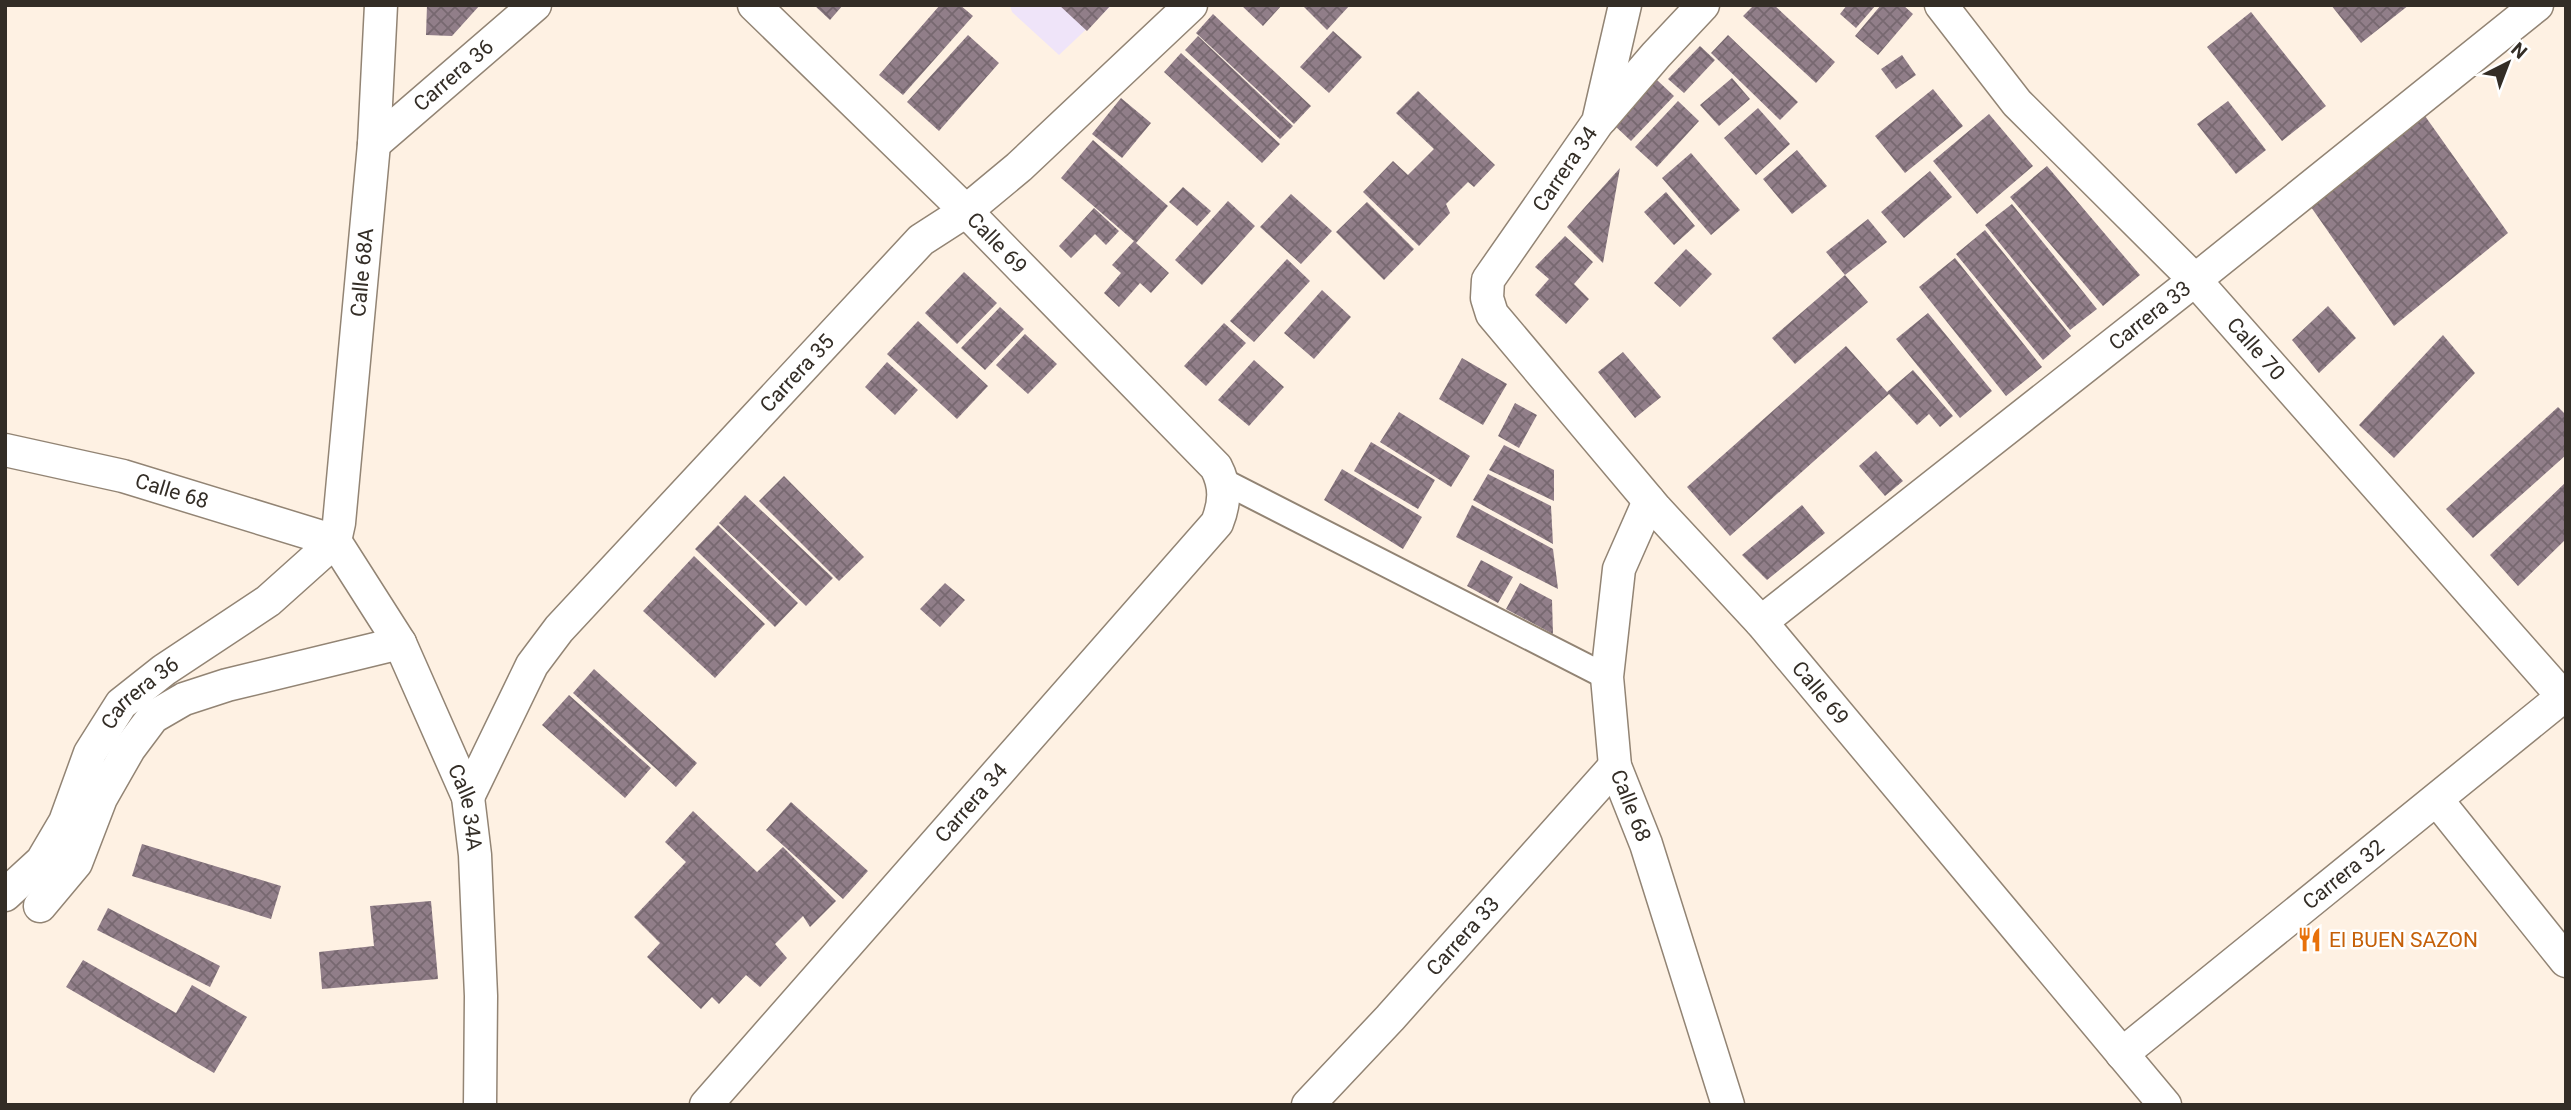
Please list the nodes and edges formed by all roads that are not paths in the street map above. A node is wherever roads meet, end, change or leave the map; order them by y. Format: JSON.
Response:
{"nodes":[{"id":1,"x":381,"y":5,"type":"edge"},
{"id":2,"x":535,"y":5,"type":"edge"},
{"id":3,"x":754,"y":5,"type":"edge"},
{"id":4,"x":1191,"y":5,"type":"edge"},
{"id":5,"x":1625,"y":5,"type":"edge"},
{"id":6,"x":1703,"y":5,"type":"edge"},
{"id":7,"x":1941,"y":5,"type":"edge"},
{"id":8,"x":2537,"y":5,"type":"edge"},
{"id":9,"x":1598,"y":122,"type":"junction"},
{"id":10,"x":374,"y":145,"type":"junction"},
{"id":11,"x":966,"y":211,"type":"junction"},
{"id":12,"x":1489,"y":280,"type":"joint"},
{"id":13,"x":2195,"y":280,"type":"junction"},
{"id":14,"x":5,"y":450,"type":"edge"},
{"id":15,"x":1223,"y":487,"type":"junction"},
{"id":16,"x":1649,"y":500,"type":"junction"},
{"id":17,"x":335,"y":541,"type":"junction"},
{"id":18,"x":1761,"y":622,"type":"junction"},
{"id":19,"x":400,"y":643,"type":"junction"},
{"id":20,"x":1607,"y":677,"type":"junction"},
{"id":21,"x":2565,"y":697,"type":"edge"},
{"id":22,"x":1615,"y":765,"type":"junction"},
{"id":23,"x":468,"y":797,"type":"junction"},
{"id":24,"x":2437,"y":800,"type":"junction"},
{"id":25,"x":5,"y":895,"type":"edge"},
{"id":26,"x":40,"y":906,"type":"dead end"},
{"id":27,"x":2566,"y":961,"type":"edge"},
{"id":28,"x":2122,"y":1054,"type":"junction"},
{"id":29,"x":480,"y":1105,"type":"edge"},
{"id":30,"x":706,"y":1105,"type":"edge"},
{"id":31,"x":1308,"y":1105,"type":"edge"},
{"id":32,"x":1728,"y":1105,"type":"edge"},
{"id":33,"x":2165,"y":1105,"type":"edge"}],
"edges":[{"from":1,"to":10,"type":"street","name":"Calle 68A"},
{"from":2,"to":10,"type":"street","name":"Carrera 36"},
{"from":3,"to":11,"type":"street","name":"Calle 69"},
{"from":4,"to":11,"type":"street","name":"Carrera 35"},
{"from":5,"to":9,"type":"street","name":"Carrera 34"},
{"from":6,"to":9,"type":"street"},
{"from":7,"to":13,"type":"street","name":"Calle 70"},
{"from":8,"to":13,"type":"street","name":"Carrera 33"},
{"from":9,"to":12,"type":"street","name":"Carrera 34"},
{"from":10,"to":17,"type":"street","name":"Calle 68A"},
{"from":11,"to":15,"type":"street","name":"Calle 69"},
{"from":11,"to":23,"type":"street","name":"Carrera 35"},
{"from":12,"to":16,"type":"street","name":"Calle 69"},
{"from":13,"to":18,"type":"street","name":"Carrera 33"},
{"from":13,"to":21,"type":"street","name":"Calle 70"},
{"from":14,"to":17,"type":"street","name":"Calle 68"},
{"from":15,"to":20,"type":"street"},
{"from":15,"to":30,"type":"street","name":"Carrera 34"},
{"from":16,"to":18,"type":"street","name":"Calle 69"},
{"from":16,"to":20,"type":"street","name":"Calle 68"},
{"from":17,"to":19,"type":"street","name":"Calle 34A"},
{"from":17,"to":25,"type":"street","name":"Carrera 36"},
{"from":18,"to":28,"type":"street","name":"Calle 69"},
{"from":19,"to":23,"type":"street","name":"Calle 34A"},
{"from":19,"to":26,"type":"street"},
{"from":20,"to":22,"type":"street","name":"Calle 68"},
{"from":21,"to":24,"type":"street","name":"Carrera 32"},
{"from":22,"to":31,"type":"street","name":"Carrera 33"},
{"from":22,"to":32,"type":"street","name":"Calle 68"},
{"from":23,"to":29,"type":"street","name":"Calle 34A"},
{"from":24,"to":27,"type":"street"},
{"from":24,"to":28,"type":"street","name":"Carrera 32"},
{"from":28,"to":33,"type":"street","name":"Calle 69"}]}
